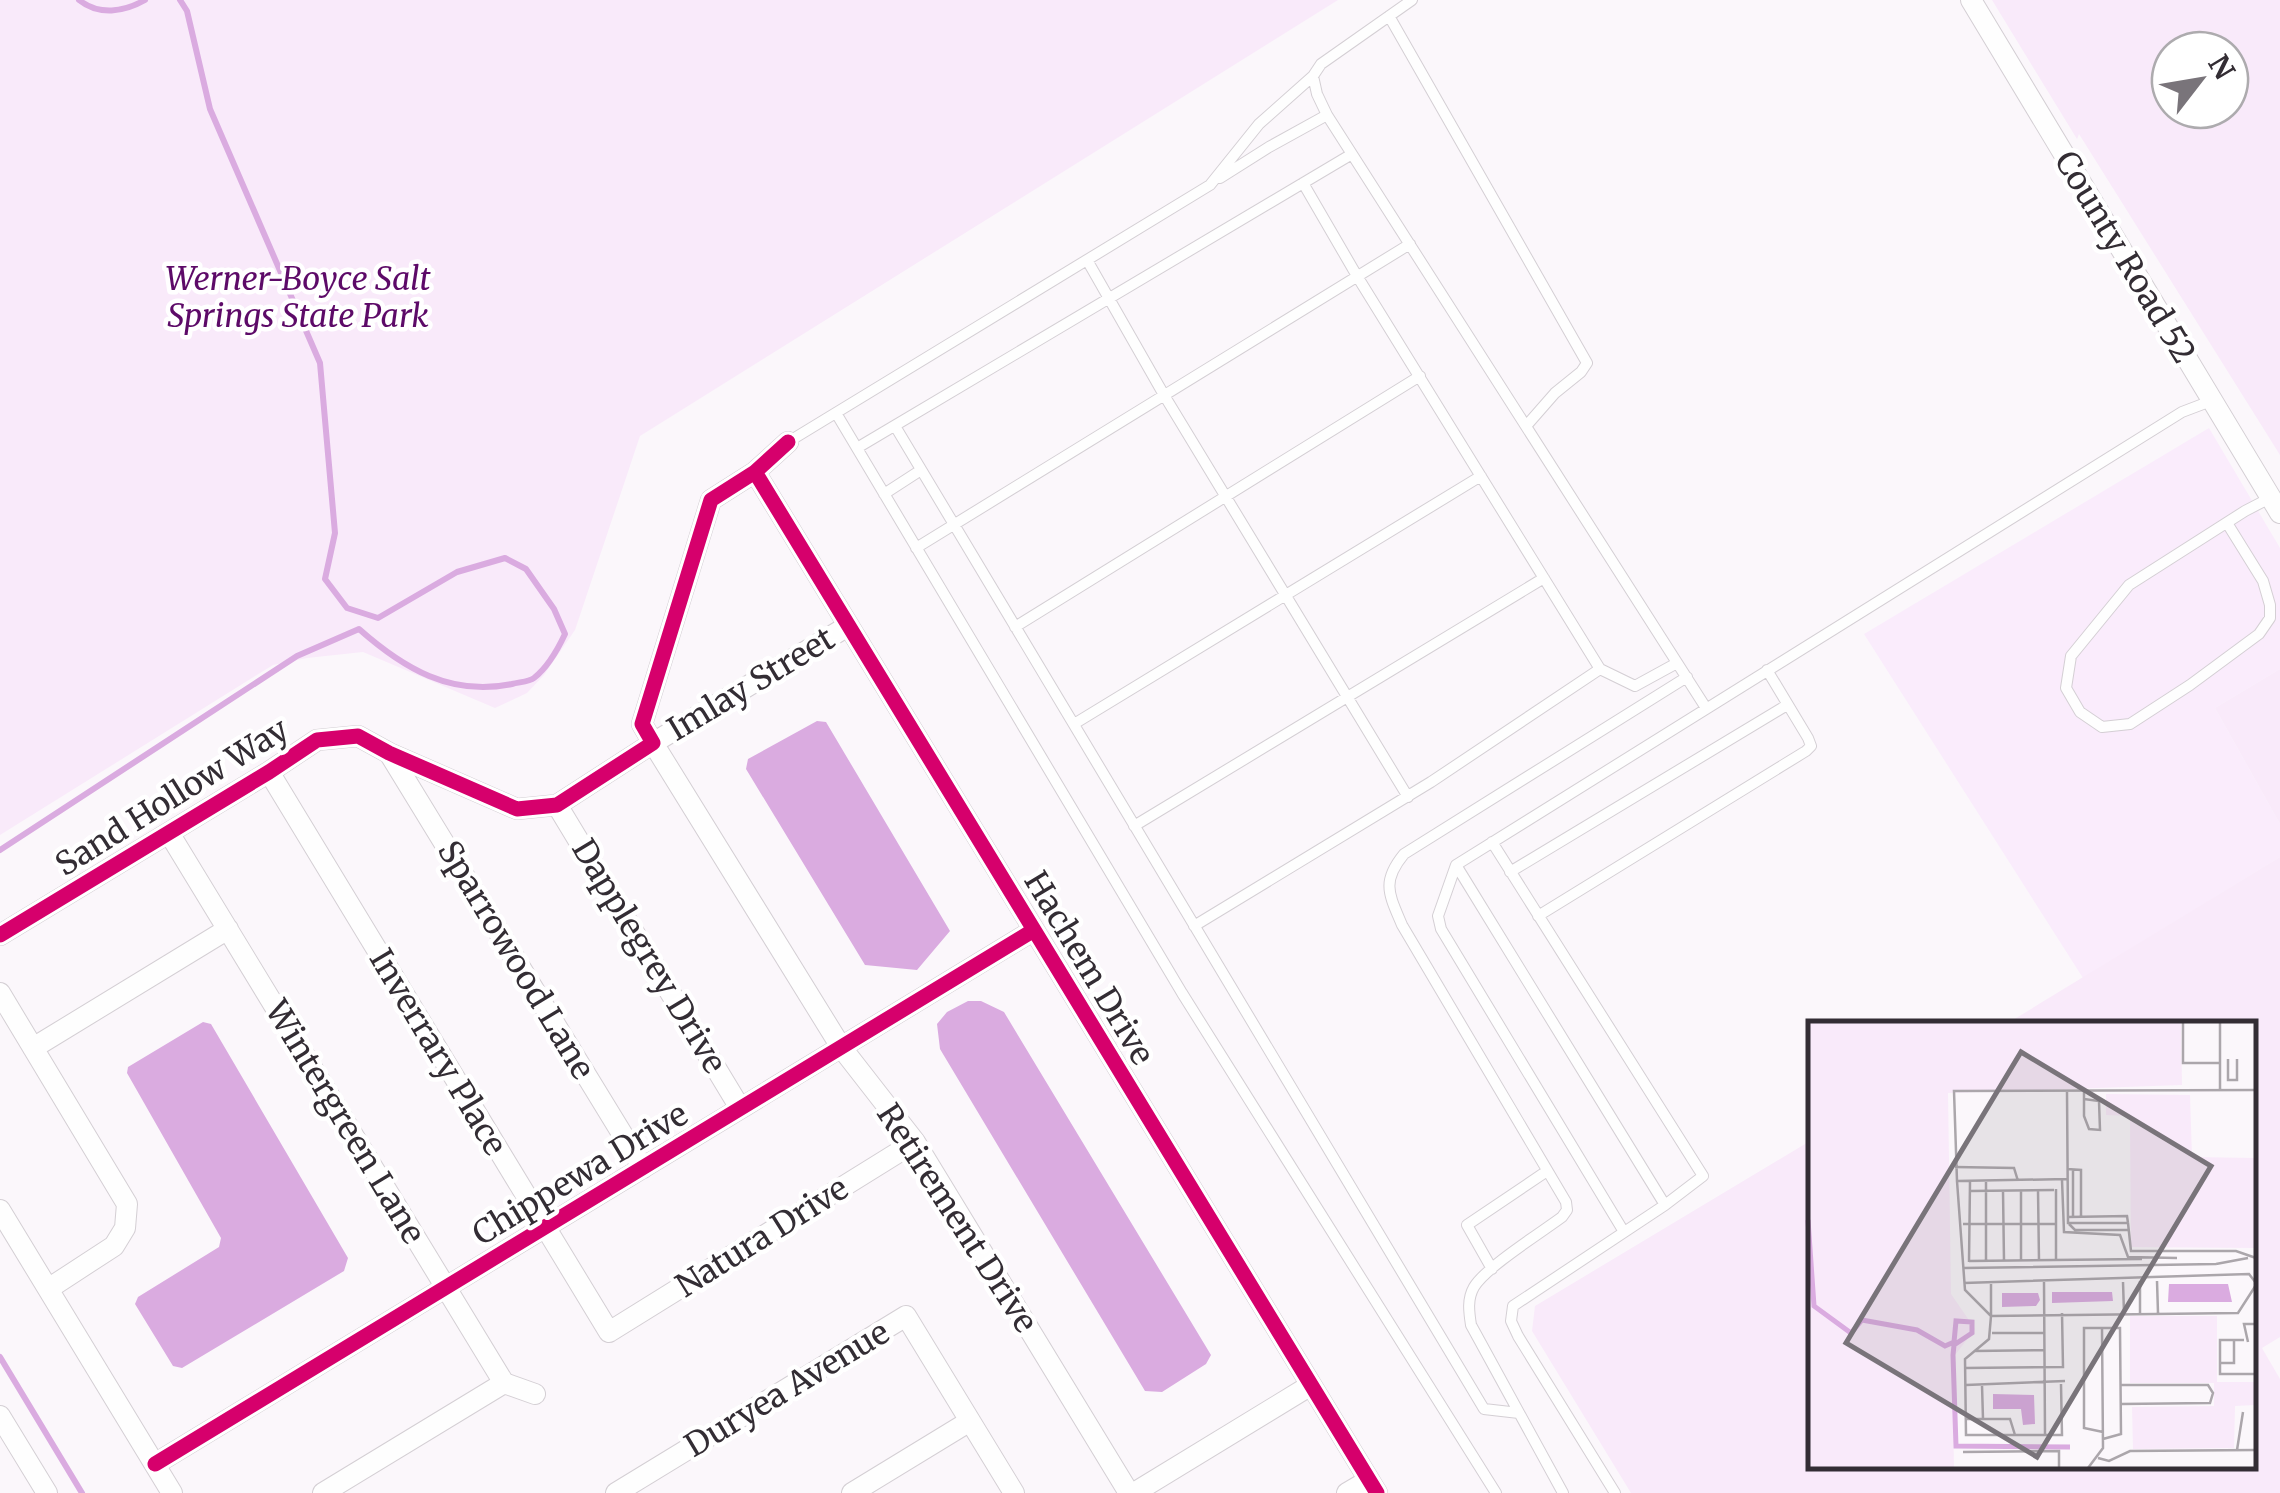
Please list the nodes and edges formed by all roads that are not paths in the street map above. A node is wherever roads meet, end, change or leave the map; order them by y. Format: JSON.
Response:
{"nodes":[{"id":1,"x":1412,"y":0,"type":"edge"},
{"id":2,"x":1970,"y":0,"type":"edge"},
{"id":3,"x":1389,"y":16,"type":"junction"},
{"id":4,"x":1313,"y":76,"type":"junction"},
{"id":5,"x":1327,"y":115,"type":"junction"},
{"id":6,"x":1352,"y":154,"type":"junction"},
{"id":7,"x":1304,"y":183,"type":"junction"},
{"id":8,"x":1210,"y":185,"type":"junction"},
{"id":9,"x":1410,"y":244,"type":"junction"},
{"id":10,"x":1088,"y":260,"type":"junction"},
{"id":11,"x":1358,"y":276,"type":"junction"},
{"id":12,"x":1108,"y":299,"type":"junction"},
{"id":13,"x":1420,"y":376,"type":"junction"},
{"id":14,"x":1164,"y":395,"type":"junction"},
{"id":15,"x":2211,"y":401,"type":"junction"},
{"id":16,"x":836,"y":413,"type":"junction"},
{"id":17,"x":895,"y":426,"type":"junction"},
{"id":18,"x":1526,"y":426,"type":"junction"},
{"id":19,"x":788,"y":442,"type":"joint"},
{"id":20,"x":857,"y":448,"type":"junction"},
{"id":21,"x":921,"y":470,"type":"junction"},
{"id":22,"x":755,"y":472,"type":"junction"},
{"id":23,"x":1481,"y":476,"type":"junction"},
{"id":24,"x":884,"y":494,"type":"junction"},
{"id":25,"x":1226,"y":498,"type":"junction"},
{"id":26,"x":2275,"y":506,"type":"edge"},
{"id":27,"x":2227,"y":523,"type":"junction"},
{"id":28,"x":954,"y":524,"type":"junction"},
{"id":29,"x":916,"y":548,"type":"junction"},
{"id":30,"x":1544,"y":578,"type":"junction"},
{"id":31,"x":1285,"y":595,"type":"junction"},
{"id":32,"x":848,"y":626,"type":"junction"},
{"id":33,"x":1015,"y":627,"type":"junction"},
{"id":34,"x":1677,"y":663,"type":"junction"},
{"id":35,"x":1600,"y":668,"type":"junction"},
{"id":36,"x":1767,"y":670,"type":"junction"},
{"id":37,"x":1687,"y":677,"type":"junction"},
{"id":38,"x":1347,"y":697,"type":"junction"},
{"id":39,"x":1786,"y":705,"type":"junction"},
{"id":40,"x":1706,"y":708,"type":"junction"},
{"id":41,"x":1074,"y":724,"type":"junction"},
{"id":42,"x":654,"y":742,"type":"junction"},
{"id":43,"x":389,"y":753,"type":"junction"},
{"id":44,"x":268,"y":772,"type":"junction"},
{"id":45,"x":1408,"y":797,"type":"junction"},
{"id":46,"x":557,"y":805,"type":"junction"},
{"id":47,"x":1134,"y":826,"type":"junction"},
{"id":48,"x":170,"y":832,"type":"junction"},
{"id":49,"x":1492,"y":842,"type":"junction"},
{"id":50,"x":1456,"y":865,"type":"junction"},
{"id":51,"x":1510,"y":872,"type":"junction"},
{"id":52,"x":1538,"y":916,"type":"junction"},
{"id":53,"x":1194,"y":926,"type":"junction"},
{"id":54,"x":228,"y":929,"type":"junction"},
{"id":55,"x":1034,"y":930,"type":"junction"},
{"id":56,"x":0,"y":935,"type":"edge"},
{"id":57,"x":0,"y":993,"type":"edge"},
{"id":58,"x":841,"y":1047,"type":"junction"},
{"id":59,"x":33,"y":1048,"type":"junction"},
{"id":60,"x":740,"y":1108,"type":"junction"},
{"id":61,"x":915,"y":1142,"type":"junction"},
{"id":62,"x":643,"y":1168,"type":"junction"},
{"id":63,"x":1547,"y":1170,"type":"junction"},
{"id":64,"x":1665,"y":1205,"type":"junction"},
{"id":65,"x":0,"y":1210,"type":"edge"},
{"id":66,"x":544,"y":1228,"type":"junction"},
{"id":67,"x":1624,"y":1232,"type":"junction"},
{"id":68,"x":1492,"y":1269,"type":"junction"},
{"id":69,"x":446,"y":1287,"type":"junction"},
{"id":70,"x":48,"y":1289,"type":"junction"},
{"id":71,"x":609,"y":1332,"type":"joint"},
{"id":72,"x":504,"y":1383,"type":"junction"},
{"id":73,"x":1311,"y":1385,"type":"junction"},
{"id":74,"x":535,"y":1394,"type":"dead end"},
{"id":75,"x":1520,"y":1413,"type":"junction"},
{"id":76,"x":0,"y":1416,"type":"edge"},
{"id":77,"x":970,"y":1420,"type":"junction"},
{"id":78,"x":154,"y":1464,"type":"junction"},
{"id":79,"x":1373,"y":1486,"type":"edge"},
{"id":80,"x":47,"y":1493,"type":"edge"},
{"id":81,"x":172,"y":1493,"type":"edge"},
{"id":82,"x":323,"y":1493,"type":"edge"},
{"id":83,"x":616,"y":1493,"type":"edge"},
{"id":84,"x":852,"y":1493,"type":"edge"},
{"id":85,"x":1014,"y":1493,"type":"edge"},
{"id":86,"x":1131,"y":1493,"type":"edge"},
{"id":87,"x":1348,"y":1493,"type":"edge"},
{"id":88,"x":1496,"y":1493,"type":"edge"},
{"id":89,"x":1563,"y":1493,"type":"edge"},
{"id":90,"x":1615,"y":1493,"type":"edge"}],
"edges":[{"from":1,"to":3,"type":"lane"},
{"from":2,"to":15,"type":"street","name":"County Road 52"},
{"from":3,"to":4,"type":"lane"},
{"from":3,"to":18,"type":"lane"},
{"from":4,"to":5,"type":"lane"},
{"from":4,"to":8,"type":"lane"},
{"from":5,"to":6,"type":"lane"},
{"from":5,"to":8,"type":"lane"},
{"from":6,"to":7,"type":"lane"},
{"from":6,"to":9,"type":"lane"},
{"from":7,"to":11,"type":"lane"},
{"from":7,"to":12,"type":"lane"},
{"from":8,"to":10,"type":"lane"},
{"from":9,"to":11,"type":"lane"},
{"from":9,"to":18,"type":"lane"},
{"from":10,"to":12,"type":"lane"},
{"from":10,"to":16,"type":"lane"},
{"from":11,"to":13,"type":"lane"},
{"from":11,"to":14,"type":"lane"},
{"from":12,"to":14,"type":"lane"},
{"from":12,"to":17,"type":"lane"},
{"from":13,"to":23,"type":"lane"},
{"from":13,"to":25,"type":"lane"},
{"from":14,"to":25,"type":"lane"},
{"from":14,"to":28,"type":"lane"},
{"from":15,"to":26,"type":"street","name":"County Road 52"},
{"from":15,"to":36,"type":"lane"},
{"from":16,"to":19,"type":"lane"},
{"from":16,"to":20,"type":"lane"},
{"from":17,"to":20,"type":"lane"},
{"from":17,"to":21,"type":"lane"},
{"from":18,"to":34,"type":"lane"},
{"from":19,"to":22,"type":"street"},
{"from":20,"to":24,"type":"lane"},
{"from":21,"to":24,"type":"lane"},
{"from":21,"to":28,"type":"lane"},
{"from":22,"to":32,"type":"street","name":"Hachem Drive"},
{"from":22,"to":42,"type":"street"},
{"from":23,"to":30,"type":"lane"},
{"from":23,"to":31,"type":"lane"},
{"from":24,"to":29,"type":"lane"},
{"from":25,"to":31,"type":"lane"},
{"from":25,"to":33,"type":"lane"},
{"from":26,"to":27,"type":"lane"},
{"from":27,"to":27,"type":"lane"},
{"from":28,"to":29,"type":"lane"},
{"from":28,"to":33,"type":"lane"},
{"from":29,"to":88,"type":"lane"},
{"from":30,"to":35,"type":"lane"},
{"from":30,"to":38,"type":"lane"},
{"from":31,"to":38,"type":"lane"},
{"from":31,"to":41,"type":"lane"},
{"from":32,"to":42,"type":"street","name":"Imlay Street"},
{"from":32,"to":55,"type":"street","name":"Hachem Drive"},
{"from":33,"to":41,"type":"lane"},
{"from":34,"to":35,"type":"lane"},
{"from":34,"to":37,"type":"lane"},
{"from":35,"to":45,"type":"lane"},
{"from":36,"to":39,"type":"lane"},
{"from":36,"to":40,"type":"lane"},
{"from":37,"to":40,"type":"lane"},
{"from":37,"to":63,"type":"lane"},
{"from":38,"to":45,"type":"lane"},
{"from":38,"to":47,"type":"lane"},
{"from":39,"to":51,"type":"lane"},
{"from":39,"to":52,"type":"lane"},
{"from":40,"to":49,"type":"lane"},
{"from":41,"to":47,"type":"lane"},
{"from":42,"to":46,"type":"street"},
{"from":42,"to":58,"type":"street","name":"Retirement Drive"},
{"from":43,"to":44,"type":"street","name":"Sand Hollow Way"},
{"from":43,"to":46,"type":"street","name":"Sand Hollow Way"},
{"from":43,"to":62,"type":"street","name":"Sparrowood Lane"},
{"from":44,"to":48,"type":"street","name":"Sand Hollow Way"},
{"from":44,"to":66,"type":"street","name":"Inverrary Place"},
{"from":45,"to":53,"type":"lane"},
{"from":46,"to":60,"type":"street","name":"Dapplegrey Drive"},
{"from":47,"to":53,"type":"lane"},
{"from":48,"to":54,"type":"street","name":"Wintergreen Lane"},
{"from":48,"to":56,"type":"street","name":"Sand Hollow Way"},
{"from":49,"to":50,"type":"lane"},
{"from":49,"to":51,"type":"lane"},
{"from":50,"to":64,"type":"lane"},
{"from":50,"to":67,"type":"lane"},
{"from":51,"to":52,"type":"lane"},
{"from":52,"to":64,"type":"lane"},
{"from":53,"to":75,"type":"lane"},
{"from":54,"to":59,"type":"street"},
{"from":54,"to":69,"type":"street","name":"Wintergreen Lane"},
{"from":55,"to":58,"type":"street","name":"Chippewa Drive"},
{"from":55,"to":73,"type":"street","name":"Hachem Drive"},
{"from":57,"to":59,"type":"street"},
{"from":58,"to":60,"type":"street","name":"Chippewa Drive"},
{"from":58,"to":61,"type":"street","name":"Retirement Drive"},
{"from":59,"to":70,"type":"street"},
{"from":60,"to":62,"type":"street","name":"Chippewa Drive"},
{"from":61,"to":71,"type":"street","name":"Natura Drive"},
{"from":61,"to":86,"type":"street","name":"Retirement Drive"},
{"from":62,"to":66,"type":"street","name":"Chippewa Drive"},
{"from":63,"to":68,"type":"lane"},
{"from":63,"to":68,"type":"lane"},
{"from":64,"to":67,"type":"lane"},
{"from":65,"to":70,"type":"street"},
{"from":66,"to":69,"type":"street","name":"Chippewa Drive"},
{"from":66,"to":71,"type":"street","name":"Inverrary Place"},
{"from":67,"to":90,"type":"lane"},
{"from":68,"to":75,"type":"lane"},
{"from":69,"to":72,"type":"street","name":"Wintergreen Lane"},
{"from":69,"to":78,"type":"street","name":"Chippewa Drive"},
{"from":70,"to":78,"type":"street"},
{"from":72,"to":74,"type":"street"},
{"from":72,"to":82,"type":"street"},
{"from":73,"to":79,"type":"street","name":"Hachem Drive"},
{"from":73,"to":86,"type":"street"},
{"from":75,"to":89,"type":"lane"},
{"from":76,"to":80,"type":"street"},
{"from":77,"to":83,"type":"street","name":"Duryea Avenue"},
{"from":77,"to":84,"type":"street"},
{"from":77,"to":85,"type":"street"},
{"from":78,"to":81,"type":"street"},
{"from":79,"to":87,"type":"street"}]}
